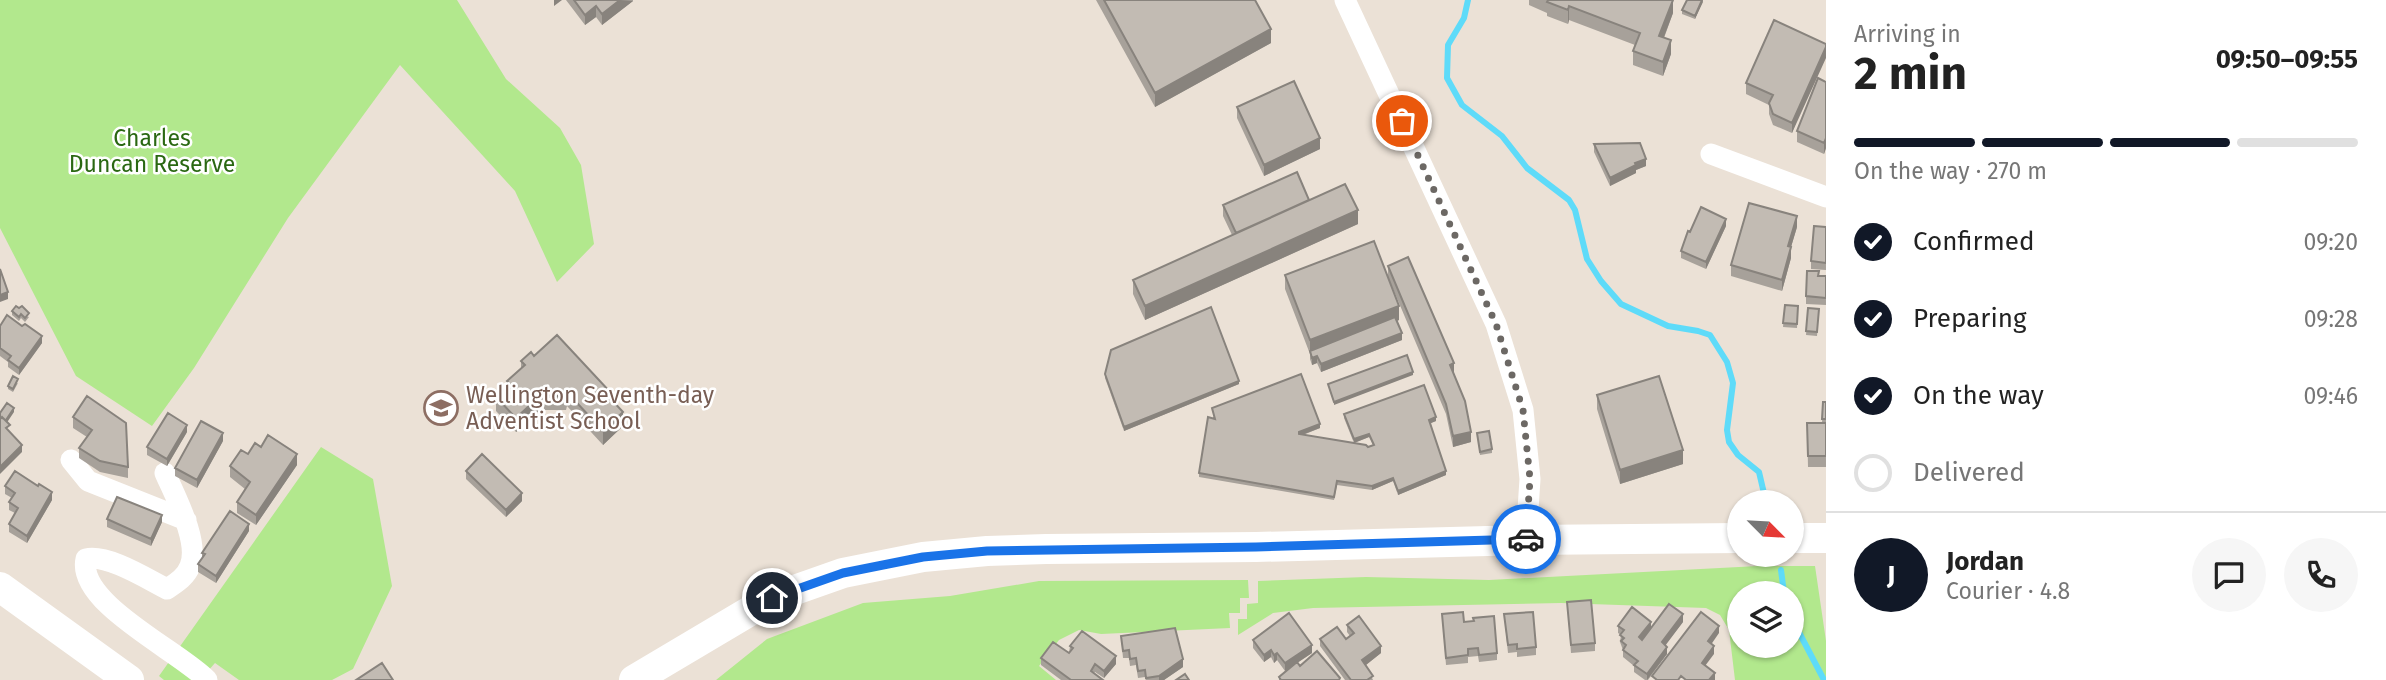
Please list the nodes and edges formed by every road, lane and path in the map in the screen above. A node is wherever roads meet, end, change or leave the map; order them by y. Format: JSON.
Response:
{"nodes":[{"id":1,"x":1345,"y":0,"type":"edge"},
{"id":2,"x":1711,"y":154,"type":"dead end"},
{"id":3,"x":1826,"y":197,"type":"edge"},
{"id":4,"x":71,"y":460,"type":"dead end"},
{"id":5,"x":165,"y":473,"type":"dead end"},
{"id":6,"x":186,"y":520,"type":"junction"},
{"id":7,"x":1727,"y":538,"type":"edge"},
{"id":8,"x":1804,"y":538,"type":"edge"},
{"id":9,"x":1826,"y":538,"type":"edge"},
{"id":10,"x":1526,"y":540,"type":"junction"},
{"id":11,"x":0,"y":587,"type":"edge"},
{"id":12,"x":130,"y":680,"type":"edge"},
{"id":13,"x":208,"y":680,"type":"edge"},
{"id":14,"x":634,"y":680,"type":"edge"}],
"edges":[{"from":1,"to":10,"type":"street"},
{"from":2,"to":3,"type":"street"},
{"from":4,"to":6,"type":"street"},
{"from":5,"to":6,"type":"street"},
{"from":6,"to":13,"type":"street"},
{"from":7,"to":10,"type":"main road"},
{"from":8,"to":9,"type":"main road"},
{"from":10,"to":14,"type":"main road"},
{"from":11,"to":12,"type":"main road"}]}
